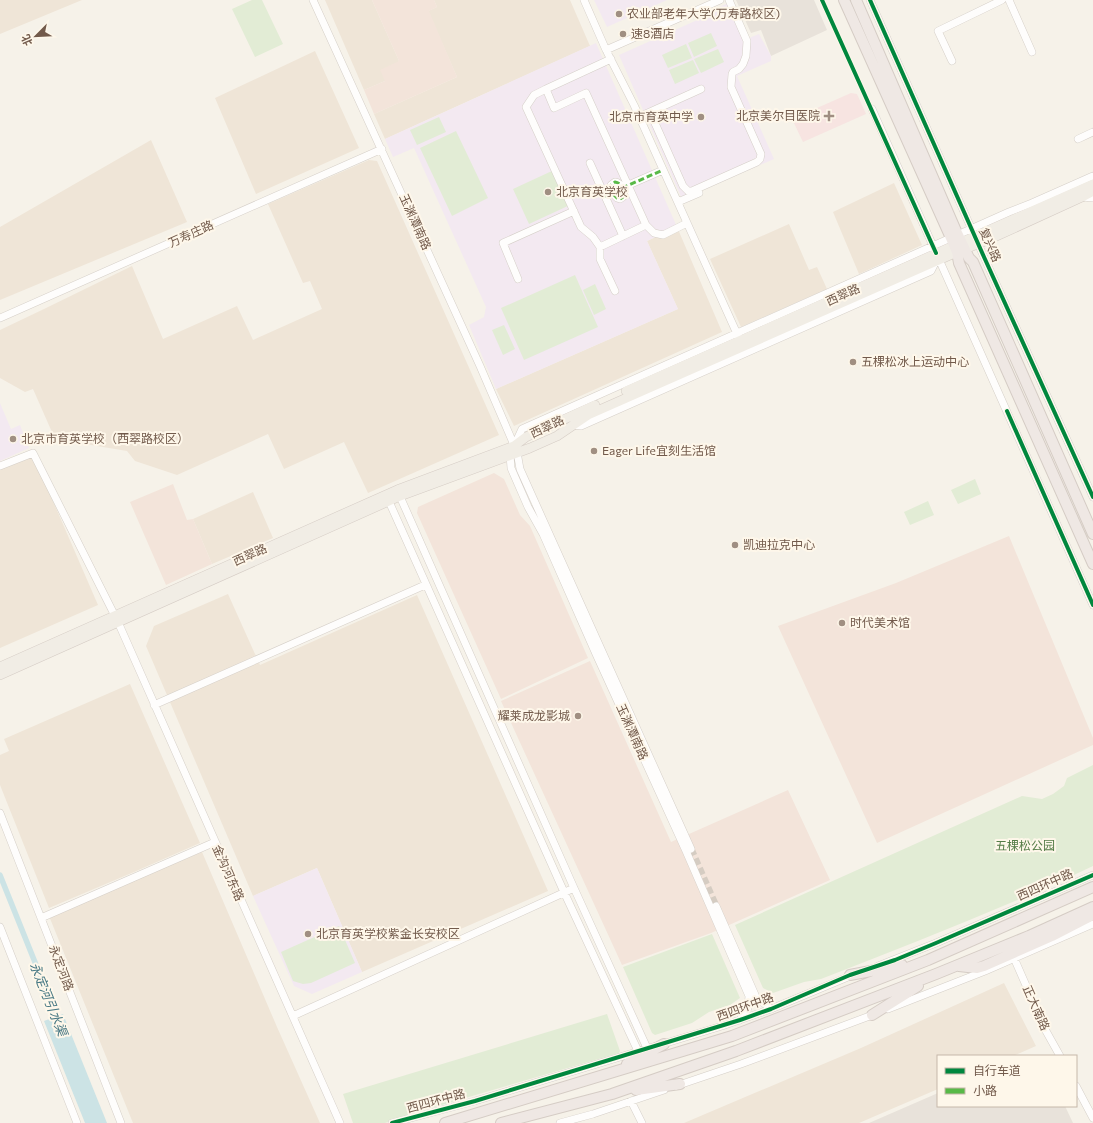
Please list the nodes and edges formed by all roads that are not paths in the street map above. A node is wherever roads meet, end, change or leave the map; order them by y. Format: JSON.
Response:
{"nodes":[{"id":1,"x":313,"y":0,"type":"edge"},
{"id":2,"x":584,"y":0,"type":"edge"},
{"id":3,"x":720,"y":0,"type":"edge"},
{"id":4,"x":729,"y":0,"type":"edge"},
{"id":5,"x":844,"y":0,"type":"edge"},
{"id":6,"x":856,"y":0,"type":"edge"},
{"id":7,"x":870,"y":0,"type":"edge"},
{"id":8,"x":1002,"y":0,"type":"edge"},
{"id":9,"x":1009,"y":0,"type":"edge"},
{"id":10,"x":606,"y":50,"type":"junction"},
{"id":11,"x":1032,"y":52,"type":"dead end"},
{"id":12,"x":611,"y":59,"type":"junction"},
{"id":13,"x":952,"y":61,"type":"dead end"},
{"id":14,"x":546,"y":89,"type":"junction"},
{"id":15,"x":701,"y":89,"type":"dead end"},
{"id":16,"x":872,"y":109,"type":"dead end"},
{"id":17,"x":650,"y":112,"type":"junction"},
{"id":18,"x":639,"y":117,"type":"junction"},
{"id":19,"x":1093,"y":132,"type":"edge"},
{"id":20,"x":1078,"y":139,"type":"dead end"},
{"id":21,"x":382,"y":149,"type":"junction"},
{"id":22,"x":590,"y":163,"type":"dead end"},
{"id":23,"x":663,"y":170,"type":"junction"},
{"id":24,"x":1093,"y":176,"type":"edge"},
{"id":25,"x":727,"y":180,"type":"dead end"},
{"id":26,"x":1093,"y":184,"type":"edge"},
{"id":27,"x":625,"y":187,"type":"junction"},
{"id":28,"x":1093,"y":191,"type":"edge"},
{"id":29,"x":609,"y":194,"type":"junction"},
{"id":30,"x":1082,"y":198,"type":"junction"},
{"id":31,"x":1093,"y":198,"type":"edge"},
{"id":32,"x":678,"y":202,"type":"junction"},
{"id":33,"x":574,"y":211,"type":"junction"},
{"id":34,"x":687,"y":223,"type":"junction"},
{"id":35,"x":646,"y":225,"type":"junction"},
{"id":36,"x":623,"y":236,"type":"junction"},
{"id":37,"x":975,"y":236,"type":"junction"},
{"id":38,"x":958,"y":243,"type":"junction"},
{"id":39,"x":600,"y":247,"type":"junction"},
{"id":40,"x":936,"y":255,"type":"junction"},
{"id":41,"x":518,"y":279,"type":"dead end"},
{"id":42,"x":615,"y":291,"type":"dead end"},
{"id":43,"x":0,"y":318,"type":"edge"},
{"id":44,"x":740,"y":340,"type":"junction"},
{"id":45,"x":573,"y":425,"type":"junction"},
{"id":46,"x":514,"y":451,"type":"junction"},
{"id":47,"x":0,"y":466,"type":"edge"},
{"id":48,"x":399,"y":493,"type":"junction"},
{"id":49,"x":1093,"y":497,"type":"edge"},
{"id":50,"x":387,"y":498,"type":"junction"},
{"id":51,"x":1093,"y":534,"type":"edge"},
{"id":52,"x":1093,"y":564,"type":"edge"},
{"id":53,"x":425,"y":585,"type":"junction"},
{"id":54,"x":1093,"y":605,"type":"edge"},
{"id":55,"x":116,"y":619,"type":"junction"},
{"id":56,"x":0,"y":667,"type":"edge"},
{"id":57,"x":0,"y":674,"type":"edge"},
{"id":58,"x":154,"y":705,"type":"junction"},
{"id":59,"x":0,"y":813,"type":"edge"},
{"id":60,"x":215,"y":842,"type":"junction"},
{"id":61,"x":691,"y":849,"type":"tunnel mouth"},
{"id":62,"x":1093,"y":874,"type":"edge"},
{"id":63,"x":1093,"y":887,"type":"edge"},
{"id":64,"x":574,"y":888,"type":"junction"},
{"id":65,"x":564,"y":892,"type":"junction"},
{"id":66,"x":716,"y":906,"type":"tunnel mouth"},
{"id":67,"x":1093,"y":907,"type":"edge"},
{"id":68,"x":1093,"y":915,"type":"edge"},
{"id":69,"x":41,"y":918,"type":"junction"},
{"id":70,"x":1093,"y":924,"type":"edge"},
{"id":71,"x":0,"y":927,"type":"edge"},
{"id":72,"x":1014,"y":958,"type":"junction"},
{"id":73,"x":928,"y":960,"type":"junction"},
{"id":74,"x":956,"y":966,"type":"junction"},
{"id":75,"x":936,"y":974,"type":"junction"},
{"id":76,"x":850,"y":975,"type":"junction"},
{"id":77,"x":771,"y":1009,"type":"junction"},
{"id":78,"x":872,"y":1015,"type":"junction"},
{"id":79,"x":293,"y":1016,"type":"junction"},
{"id":80,"x":740,"y":1020,"type":"junction"},
{"id":81,"x":664,"y":1044,"type":"junction"},
{"id":82,"x":647,"y":1048,"type":"junction"},
{"id":83,"x":638,"y":1051,"type":"junction"},
{"id":84,"x":1059,"y":1055,"type":"edge"},
{"id":85,"x":608,"y":1074,"type":"junction"},
{"id":86,"x":680,"y":1084,"type":"junction"},
{"id":87,"x":1077,"y":1088,"type":"edge"},
{"id":88,"x":612,"y":1094,"type":"junction"},
{"id":89,"x":631,"y":1101,"type":"junction"},
{"id":90,"x":1093,"y":1118,"type":"edge"},
{"id":91,"x":77,"y":1123,"type":"edge"},
{"id":92,"x":122,"y":1123,"type":"edge"},
{"id":93,"x":340,"y":1123,"type":"edge"},
{"id":94,"x":392,"y":1123,"type":"edge"},
{"id":95,"x":445,"y":1123,"type":"edge"},
{"id":96,"x":501,"y":1123,"type":"edge"},
{"id":97,"x":560,"y":1123,"type":"edge"},
{"id":98,"x":642,"y":1123,"type":"edge"}],
"edges":[{"from":1,"to":21,"type":"street","name":"玉渊潭南路"},
{"from":2,"to":10,"type":"street"},
{"from":3,"to":10,"type":"street"},
{"from":4,"to":17,"type":"street"},
{"from":5,"to":38,"type":"highway","name":"复兴路"},
{"from":6,"to":38,"type":"highway","name":"复兴路"},
{"from":7,"to":37,"type":"street","name":"复兴路"},
{"from":8,"to":13,"type":"street"},
{"from":9,"to":11,"type":"street"},
{"from":10,"to":12,"type":"street"},
{"from":12,"to":14,"type":"street"},
{"from":12,"to":18,"type":"street"},
{"from":14,"to":27,"type":"street"},
{"from":14,"to":33,"type":"street"},
{"from":15,"to":17,"type":"street"},
{"from":16,"to":40,"type":"street"},
{"from":17,"to":18,"type":"street"},
{"from":18,"to":23,"type":"street"},
{"from":19,"to":20,"type":"street"},
{"from":21,"to":43,"type":"street","name":"万寿庄路"},
{"from":21,"to":46,"type":"street","name":"玉渊潭南路"},
{"from":22,"to":29,"type":"street"},
{"from":23,"to":27,"type":"street"},
{"from":23,"to":32,"type":"street"},
{"from":24,"to":37,"type":"street"},
{"from":25,"to":32,"type":"street"},
{"from":26,"to":37,"type":"main road","name":"西翠路"},
{"from":27,"to":29,"type":"street"},
{"from":27,"to":35,"type":"street"},
{"from":28,"to":30,"type":"main road","name":"西翠路"},
{"from":29,"to":36,"type":"street"},
{"from":30,"to":31,"type":"street"},
{"from":30,"to":37,"type":"main road","name":"西翠路"},
{"from":32,"to":34,"type":"street"},
{"from":33,"to":39,"type":"street"},
{"from":33,"to":41,"type":"street"},
{"from":34,"to":35,"type":"street"},
{"from":34,"to":44,"type":"street"},
{"from":35,"to":36,"type":"street"},
{"from":36,"to":39,"type":"street"},
{"from":37,"to":38,"type":"main road","name":"西翠路"},
{"from":37,"to":38,"type":"street"},
{"from":37,"to":49,"type":"street","name":"复兴路"},
{"from":38,"to":40,"type":"main road","name":"西翠路"},
{"from":38,"to":51,"type":"highway","name":"复兴路"},
{"from":38,"to":52,"type":"highway","name":"复兴路"},
{"from":39,"to":42,"type":"street"},
{"from":40,"to":44,"type":"main road","name":"西翠路"},
{"from":40,"to":44,"type":"street"},
{"from":40,"to":45,"type":"street"},
{"from":40,"to":54,"type":"street"},
{"from":44,"to":45,"type":"main road","name":"西翠路"},
{"from":44,"to":46,"type":"main road","name":"西翠路"},
{"from":45,"to":46,"type":"main road","name":"西翠路"},
{"from":46,"to":48,"type":"main road","name":"西翠路"},
{"from":46,"to":61,"type":"street","name":"玉渊潭南路"},
{"from":46,"to":80,"type":"street","name":"玉渊潭南路"},
{"from":47,"to":55,"type":"street","name":"金沟河东路"},
{"from":48,"to":50,"type":"main road","name":"西翠路"},
{"from":48,"to":64,"type":"street"},
{"from":50,"to":53,"type":"street"},
{"from":50,"to":55,"type":"main road","name":"西翠路"},
{"from":53,"to":58,"type":"street"},
{"from":53,"to":65,"type":"street"},
{"from":55,"to":56,"type":"main road","name":"西翠路"},
{"from":55,"to":57,"type":"main road","name":"西翠路"},
{"from":55,"to":58,"type":"street","name":"金沟河东路"},
{"from":58,"to":60,"type":"street","name":"金沟河东路"},
{"from":59,"to":69,"type":"street","name":"永定河路"},
{"from":60,"to":69,"type":"street"},
{"from":60,"to":79,"type":"street","name":"金沟河东路"},
{"from":62,"to":76,"type":"street","name":"西四环中路"},
{"from":63,"to":73,"type":"highway","name":"西四环中路"},
{"from":64,"to":65,"type":"street"},
{"from":64,"to":82,"type":"street"},
{"from":65,"to":79,"type":"street"},
{"from":65,"to":83,"type":"street"},
{"from":66,"to":77,"type":"street"},
{"from":67,"to":74,"type":"highway"},
{"from":68,"to":74,"type":"highway"},
{"from":69,"to":92,"type":"street","name":"永定河路"},
{"from":70,"to":72,"type":"street"},
{"from":71,"to":91,"type":"street"},
{"from":72,"to":78,"type":"street"},
{"from":72,"to":84,"type":"street","name":"正大南路"},
{"from":73,"to":76,"type":"highway"},
{"from":73,"to":85,"type":"highway","name":"西四环中路"},
{"from":74,"to":75,"type":"highway"},
{"from":75,"to":78,"type":"highway"},
{"from":75,"to":88,"type":"highway"},
{"from":76,"to":77,"type":"street","name":"西四环中路"},
{"from":77,"to":80,"type":"street","name":"西四环中路"},
{"from":78,"to":86,"type":"street"},
{"from":79,"to":93,"type":"street","name":"金沟河东路"},
{"from":80,"to":81,"type":"street","name":"西四环中路"},
{"from":81,"to":82,"type":"street","name":"西四环中路"},
{"from":81,"to":85,"type":"highway"},
{"from":82,"to":83,"type":"street","name":"西四环中路"},
{"from":83,"to":94,"type":"street","name":"西四环中路"},
{"from":85,"to":95,"type":"highway","name":"西四环中路"},
{"from":86,"to":88,"type":"highway"},
{"from":86,"to":89,"type":"street"},
{"from":87,"to":90,"type":"street"},
{"from":88,"to":96,"type":"highway"},
{"from":89,"to":97,"type":"street"},
{"from":89,"to":98,"type":"street"}]}
